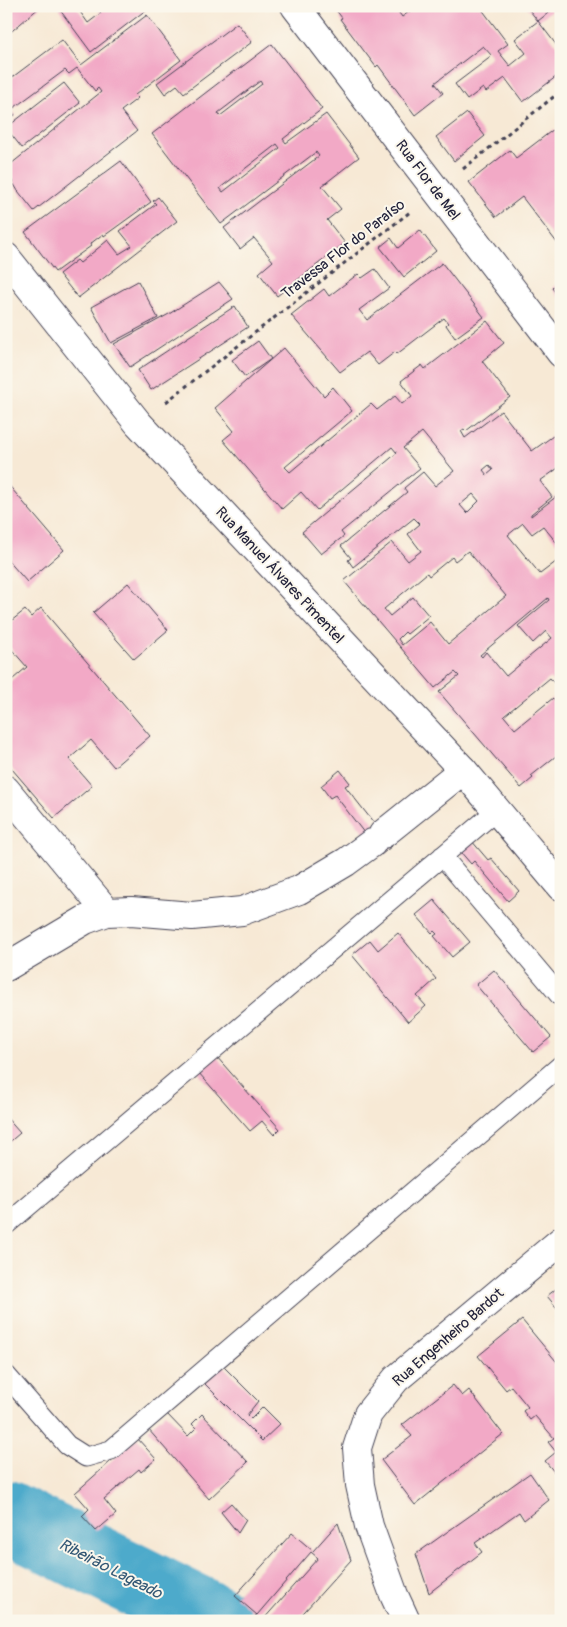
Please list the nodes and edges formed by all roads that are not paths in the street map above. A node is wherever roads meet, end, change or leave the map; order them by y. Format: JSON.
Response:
{"nodes":[{"id":1,"x":295,"y":6,"type":"edge"},
{"id":2,"x":6,"y":257,"type":"edge"},
{"id":3,"x":561,"y":353,"type":"edge"},
{"id":4,"x":464,"y":770,"type":"junction"},
{"id":5,"x":6,"y":790,"type":"edge"},
{"id":6,"x":497,"y":810,"type":"junction"},
{"id":7,"x":442,"y":856,"type":"junction"},
{"id":8,"x":556,"y":872,"type":"edge"},
{"id":9,"x":107,"y":912,"type":"junction"},
{"id":10,"x":6,"y":967,"type":"edge"},
{"id":11,"x":561,"y":997,"type":"edge"},
{"id":12,"x":561,"y":1066,"type":"edge"},
{"id":13,"x":6,"y":1225,"type":"edge"},
{"id":14,"x":561,"y":1242,"type":"edge"},
{"id":15,"x":6,"y":1375,"type":"edge"},
{"id":16,"x":406,"y":1621,"type":"edge"}],
"edges":[{"from":1,"to":3,"type":"street","name":"Rua Flor de Mel"},
{"from":2,"to":4,"type":"street","name":"Rua Manuel Álvares Pimentel"},
{"from":4,"to":6,"type":"street","name":"Rua Manuel Álvares Pimentel"},
{"from":4,"to":9,"type":"street"},
{"from":5,"to":9,"type":"street"},
{"from":6,"to":7,"type":"lane"},
{"from":6,"to":8,"type":"street","name":"Rua Manuel Álvares Pimentel"},
{"from":7,"to":11,"type":"lane"},
{"from":7,"to":13,"type":"lane"},
{"from":9,"to":10,"type":"street"},
{"from":12,"to":15,"type":"lane"},
{"from":14,"to":16,"type":"street","name":"Rua Engenheiro Bardot"}]}
